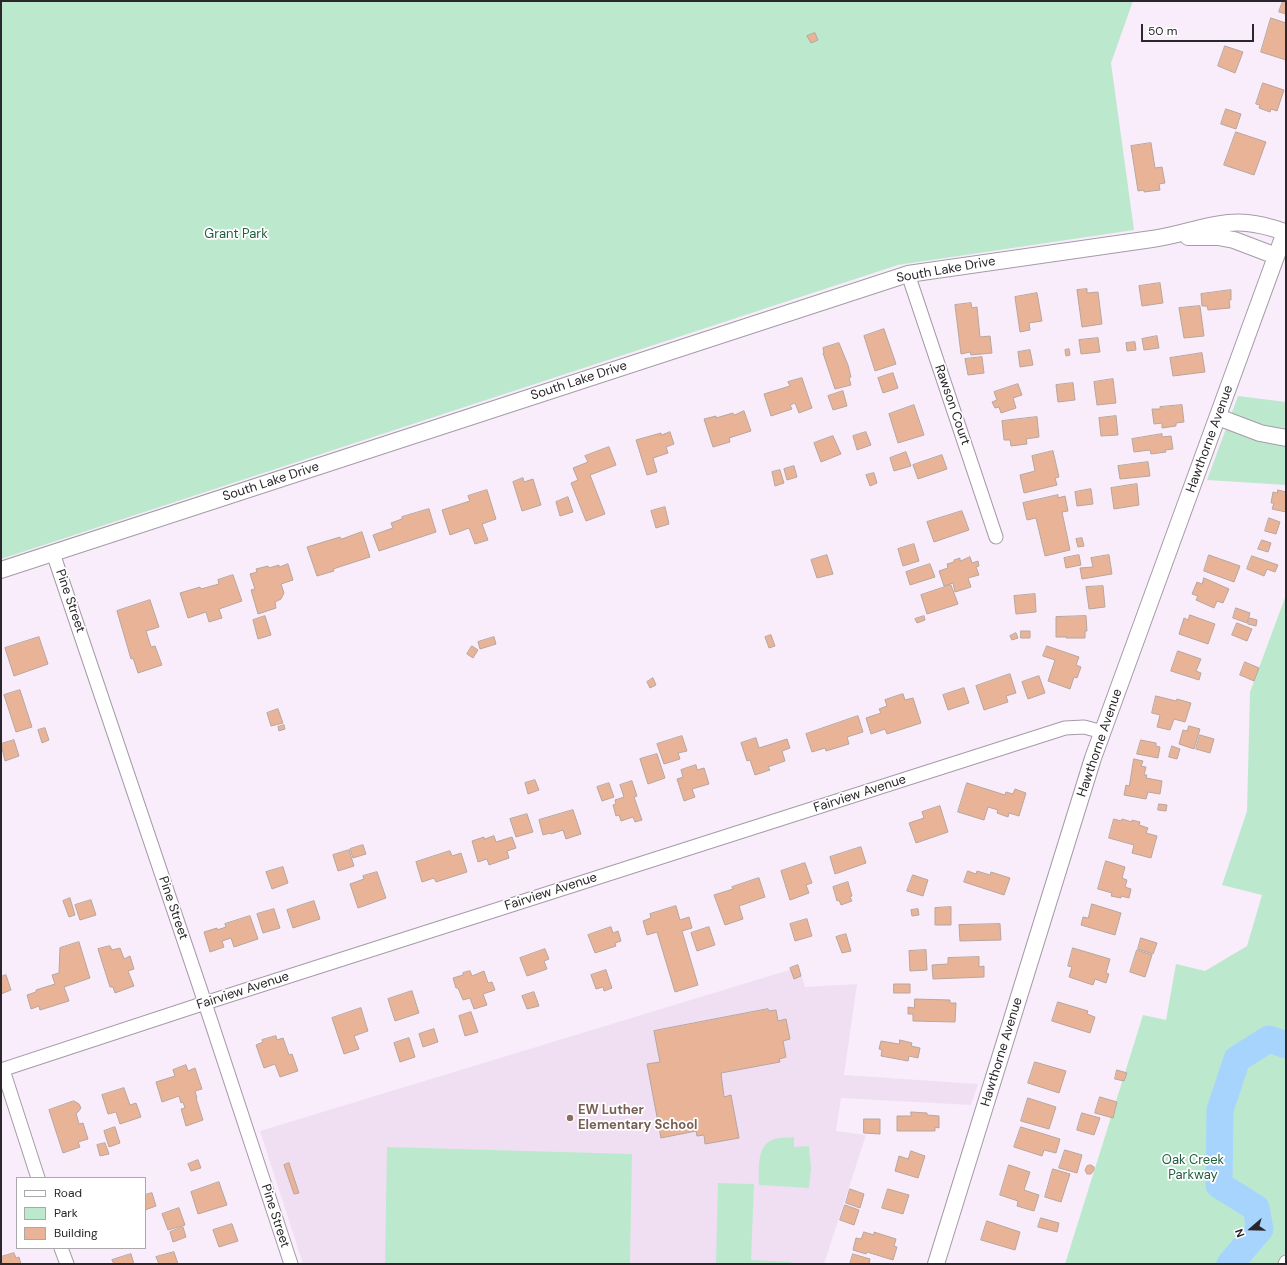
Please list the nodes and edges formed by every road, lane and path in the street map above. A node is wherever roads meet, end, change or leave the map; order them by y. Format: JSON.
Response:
{"nodes":[{"id":1,"x":1286,"y":231,"type":"edge"},
{"id":2,"x":1168,"y":237,"type":"junction"},
{"id":3,"x":1276,"y":256,"type":"junction"},
{"id":4,"x":908,"y":274,"type":"junction"},
{"id":5,"x":1218,"y":417,"type":"junction"},
{"id":6,"x":1286,"y":438,"type":"edge"},
{"id":7,"x":996,"y":537,"type":"dead end"},
{"id":8,"x":53,"y":553,"type":"junction"},
{"id":9,"x":1,"y":570,"type":"edge"},
{"id":10,"x":1103,"y":732,"type":"junction"},
{"id":11,"x":205,"y":1003,"type":"junction"},
{"id":12,"x":2,"y":1070,"type":"edge"},
{"id":13,"x":38,"y":1177,"type":"edge"},
{"id":14,"x":62,"y":1249,"type":"edge"},
{"id":15,"x":67,"y":1264,"type":"edge"},
{"id":16,"x":290,"y":1264,"type":"edge"},
{"id":17,"x":936,"y":1264,"type":"edge"}],
"edges":[{"from":1,"to":2,"type":"street","name":"South Lake Drive"},
{"from":1,"to":3,"type":"street","name":"Hawthorne Avenue"},
{"from":2,"to":3,"type":"street","name":"South Lake Drive"},
{"from":2,"to":4,"type":"street","name":"South Lake Drive"},
{"from":3,"to":5,"type":"street","name":"Hawthorne Avenue"},
{"from":4,"to":7,"type":"street","name":"Rawson Court"},
{"from":4,"to":8,"type":"street","name":"South Lake Drive"},
{"from":5,"to":6,"type":"street"},
{"from":5,"to":10,"type":"street","name":"Hawthorne Avenue"},
{"from":8,"to":9,"type":"street","name":"South Lake Drive"},
{"from":8,"to":11,"type":"street","name":"Pine Street"},
{"from":10,"to":11,"type":"street","name":"Fairview Avenue"},
{"from":10,"to":17,"type":"street","name":"Hawthorne Avenue"},
{"from":11,"to":12,"type":"street","name":"Fairview Avenue"},
{"from":11,"to":16,"type":"street","name":"Pine Street"},
{"from":12,"to":13,"type":"street"},
{"from":14,"to":15,"type":"street"}]}
